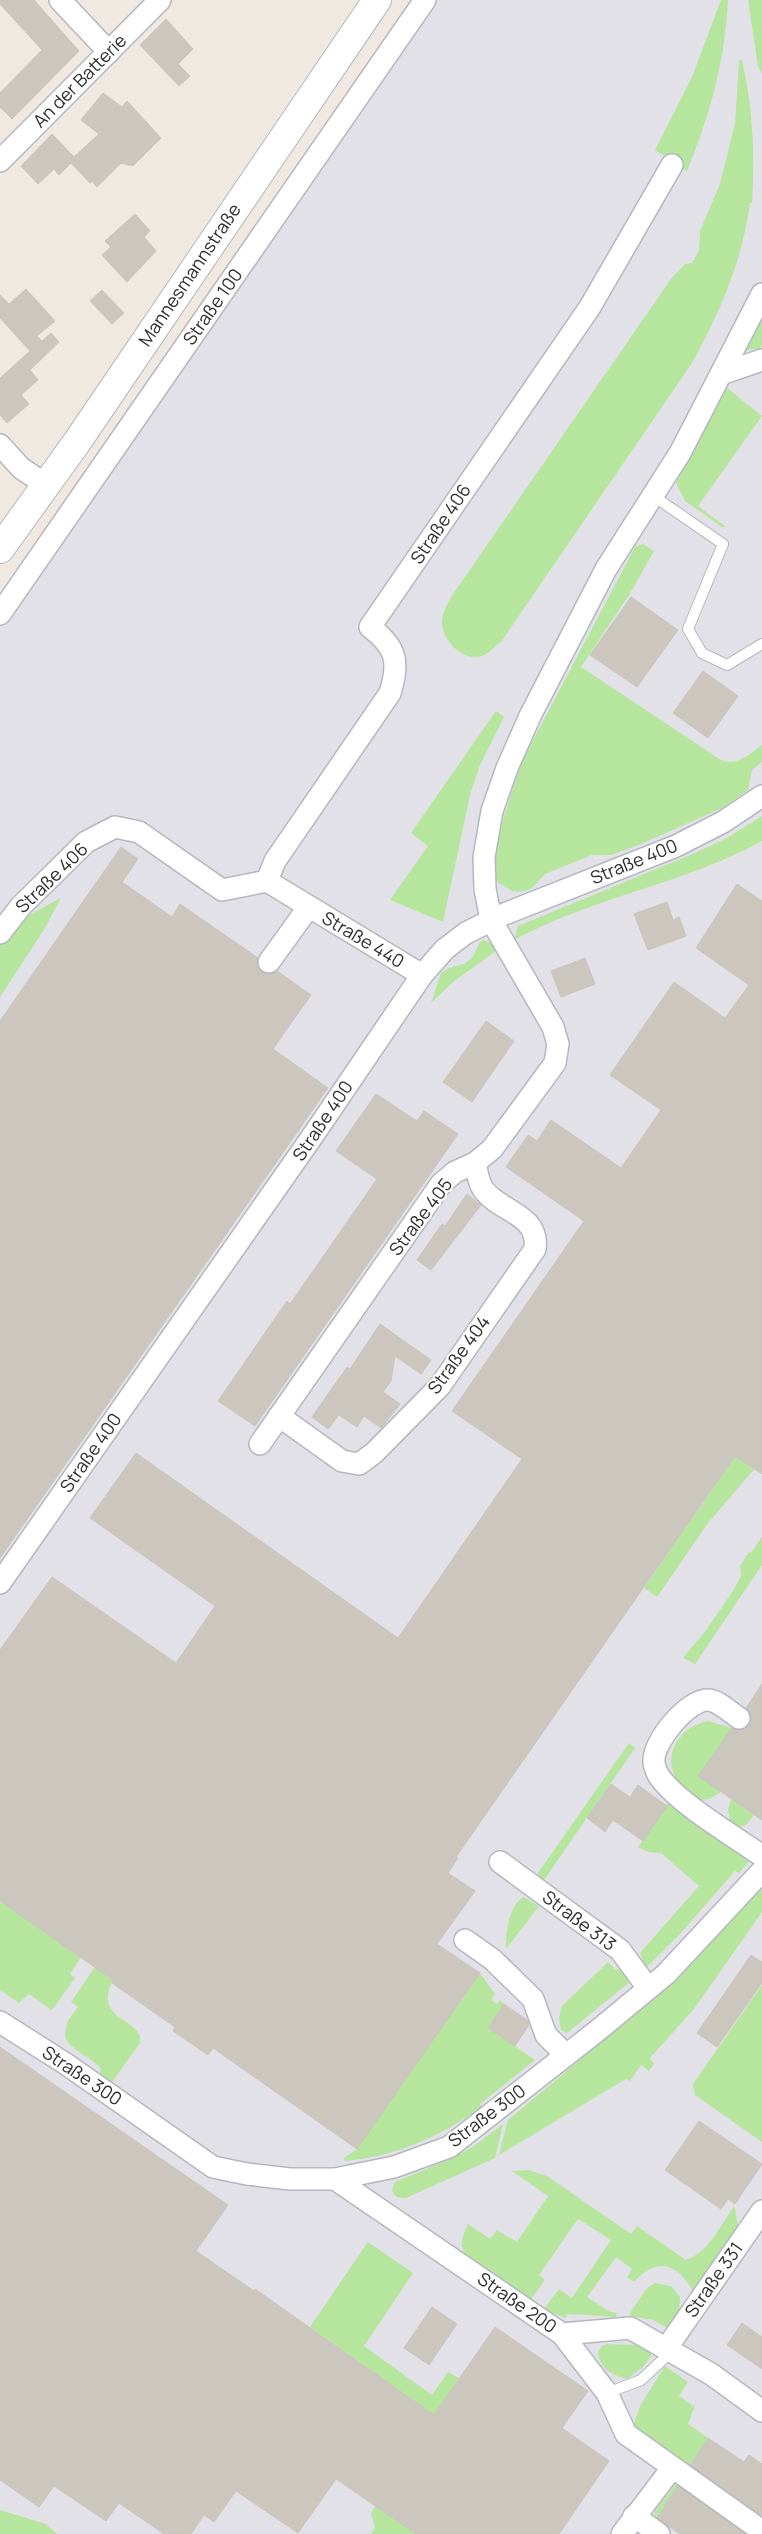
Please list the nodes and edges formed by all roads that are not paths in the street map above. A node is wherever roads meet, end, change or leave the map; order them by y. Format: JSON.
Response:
{"nodes":[{"id":1,"x":60,"y":0,"type":"edge"},
{"id":2,"x":160,"y":0,"type":"edge"},
{"id":3,"x":377,"y":0,"type":"edge"},
{"id":4,"x":425,"y":0,"type":"edge"},
{"id":5,"x":109,"y":52,"type":"junction"},
{"id":6,"x":0,"y":161,"type":"edge"},
{"id":7,"x":672,"y":165,"type":"dead end"},
{"id":8,"x":762,"y":294,"type":"edge"},
{"id":9,"x":762,"y":360,"type":"edge"},
{"id":10,"x":721,"y":374,"type":"junction"},
{"id":11,"x":0,"y":445,"type":"edge"},
{"id":12,"x":46,"y":485,"type":"junction"},
{"id":13,"x":652,"y":495,"type":"junction"},
{"id":14,"x":0,"y":549,"type":"edge"},
{"id":15,"x":0,"y":614,"type":"edge"},
{"id":16,"x":762,"y":644,"type":"edge"},
{"id":17,"x":762,"y":796,"type":"edge"},
{"id":18,"x":267,"y":881,"type":"junction"},
{"id":19,"x":308,"y":908,"type":"junction"},
{"id":20,"x":491,"y":920,"type":"junction"},
{"id":21,"x":0,"y":933,"type":"edge"},
{"id":22,"x":269,"y":962,"type":"dead end"},
{"id":23,"x":422,"y":976,"type":"junction"},
{"id":24,"x":475,"y":1163,"type":"junction"},
{"id":25,"x":279,"y":1416,"type":"junction"},
{"id":26,"x":260,"y":1444,"type":"dead end"},
{"id":27,"x":0,"y":1583,"type":"edge"},
{"id":28,"x":739,"y":1718,"type":"dead end"},
{"id":29,"x":762,"y":1856,"type":"edge"},
{"id":30,"x":500,"y":1862,"type":"dead end"},
{"id":31,"x":762,"y":1871,"type":"edge"},
{"id":32,"x":465,"y":1940,"type":"dead end"},
{"id":33,"x":648,"y":1988,"type":"junction"},
{"id":34,"x":0,"y":2022,"type":"edge"},
{"id":35,"x":566,"y":2055,"type":"junction"},
{"id":36,"x":335,"y":2178,"type":"junction"},
{"id":37,"x":762,"y":2210,"type":"edge"},
{"id":38,"x":562,"y":2334,"type":"junction"},
{"id":39,"x":668,"y":2350,"type":"junction"},
{"id":40,"x":607,"y":2393,"type":"junction"},
{"id":41,"x":762,"y":2411,"type":"edge"},
{"id":42,"x":672,"y":2468,"type":"junction"},
{"id":43,"x":634,"y":2516,"type":"junction"},
{"id":44,"x":762,"y":2531,"type":"edge"},
{"id":45,"x":622,"y":2534,"type":"edge"},
{"id":46,"x":659,"y":2534,"type":"edge"}],
"edges":[{"from":1,"to":5,"type":"street"},
{"from":2,"to":5,"type":"street","name":"An der Batterie"},
{"from":3,"to":12,"type":"main road","name":"Mannesmannstraße"},
{"from":4,"to":15,"type":"street","name":"Straße 100"},
{"from":5,"to":6,"type":"street","name":"An der Batterie"},
{"from":7,"to":18,"type":"street","name":"Straße 406"},
{"from":8,"to":10,"type":"street","name":"Straße 405"},
{"from":9,"to":10,"type":"street"},
{"from":10,"to":13,"type":"street","name":"Straße 405"},
{"from":11,"to":12,"type":"street"},
{"from":12,"to":14,"type":"main road","name":"Mannesmannstraße"},
{"from":13,"to":16,"type":"lane"},
{"from":13,"to":20,"type":"street","name":"Straße 405"},
{"from":17,"to":20,"type":"street","name":"Straße 400"},
{"from":18,"to":19,"type":"street"},
{"from":18,"to":21,"type":"street","name":"Straße 406"},
{"from":19,"to":22,"type":"street","name":"Straße 440"},
{"from":19,"to":23,"type":"street","name":"Straße 440"},
{"from":20,"to":23,"type":"street","name":"Straße 400"},
{"from":20,"to":24,"type":"street","name":"Straße 405"},
{"from":23,"to":27,"type":"street","name":"Straße 400"},
{"from":24,"to":25,"type":"street","name":"Straße 405"},
{"from":24,"to":25,"type":"street","name":"Straße 404"},
{"from":25,"to":26,"type":"street","name":"Straße 405"},
{"from":28,"to":29,"type":"street"},
{"from":30,"to":33,"type":"street","name":"Straße 313"},
{"from":31,"to":33,"type":"street","name":"Straße 300"},
{"from":32,"to":35,"type":"street"},
{"from":33,"to":35,"type":"street","name":"Straße 300"},
{"from":34,"to":36,"type":"street","name":"Straße 300"},
{"from":35,"to":36,"type":"street","name":"Straße 300"},
{"from":36,"to":38,"type":"street","name":"Straße 200"},
{"from":37,"to":39,"type":"street","name":"Straße 331"},
{"from":38,"to":39,"type":"street","name":"Straße 200"},
{"from":38,"to":40,"type":"street"},
{"from":39,"to":40,"type":"lane"},
{"from":39,"to":41,"type":"street","name":"Straße 200"},
{"from":40,"to":42,"type":"street"},
{"from":42,"to":43,"type":"street"},
{"from":42,"to":44,"type":"street"},
{"from":43,"to":45,"type":"street"},
{"from":43,"to":46,"type":"street"}]}
